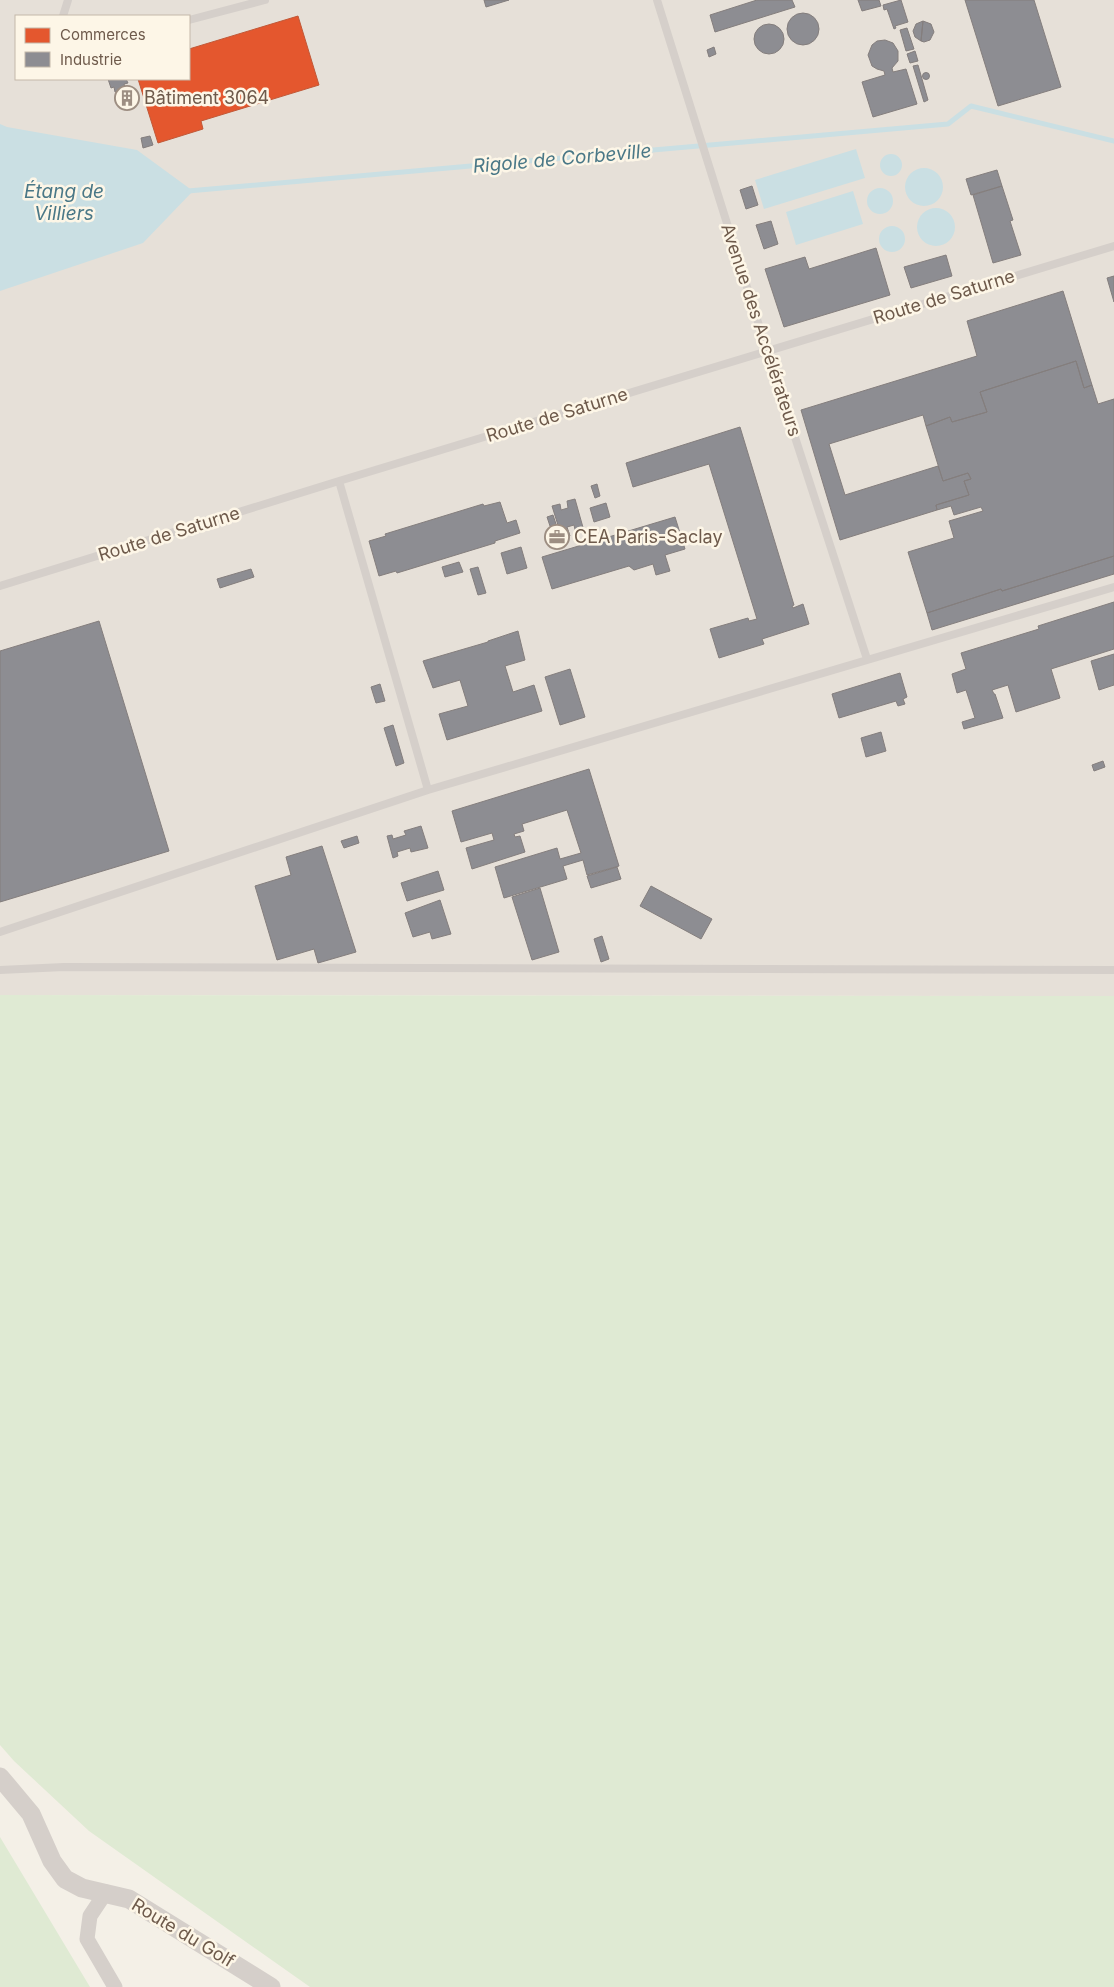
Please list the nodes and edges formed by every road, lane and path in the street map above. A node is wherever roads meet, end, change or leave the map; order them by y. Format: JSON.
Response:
{"nodes":[{"id":1,"x":68,"y":0,"type":"edge"},
{"id":2,"x":265,"y":0,"type":"edge"},
{"id":3,"x":657,"y":0,"type":"edge"},
{"id":4,"x":63,"y":15,"type":"edge"},
{"id":5,"x":190,"y":20,"type":"edge"},
{"id":6,"x":1114,"y":246,"type":"edge"},
{"id":7,"x":767,"y":351,"type":"junction"},
{"id":8,"x":338,"y":481,"type":"junction"},
{"id":9,"x":0,"y":586,"type":"edge"},
{"id":10,"x":1114,"y":586,"type":"edge"},
{"id":11,"x":867,"y":659,"type":"junction"},
{"id":12,"x":428,"y":790,"type":"junction"},
{"id":13,"x":0,"y":932,"type":"edge"},
{"id":14,"x":0,"y":970,"type":"edge"},
{"id":15,"x":1114,"y":970,"type":"edge"},
{"id":16,"x":0,"y":1777,"type":"edge"},
{"id":17,"x":106,"y":1892,"type":"junction"},
{"id":18,"x":115,"y":1987,"type":"edge"},
{"id":19,"x":271,"y":1987,"type":"edge"}],
"edges":[{"from":1,"to":4,"type":"lane"},
{"from":2,"to":5,"type":"lane"},
{"from":3,"to":7,"type":"lane","name":"Avenue des Accélérateurs"},
{"from":6,"to":7,"type":"lane","name":"Route de Saturne"},
{"from":7,"to":8,"type":"lane","name":"Route de Saturne"},
{"from":7,"to":11,"type":"lane","name":"Avenue des Accélérateurs"},
{"from":8,"to":9,"type":"lane","name":"Route de Saturne"},
{"from":8,"to":12,"type":"lane"},
{"from":10,"to":11,"type":"lane"},
{"from":11,"to":12,"type":"lane"},
{"from":12,"to":13,"type":"lane"},
{"from":14,"to":15,"type":"lane"},
{"from":16,"to":17,"type":"street","name":"Route du Golf"},
{"from":17,"to":18,"type":"street"},
{"from":17,"to":19,"type":"street","name":"Route du Golf"}]}
